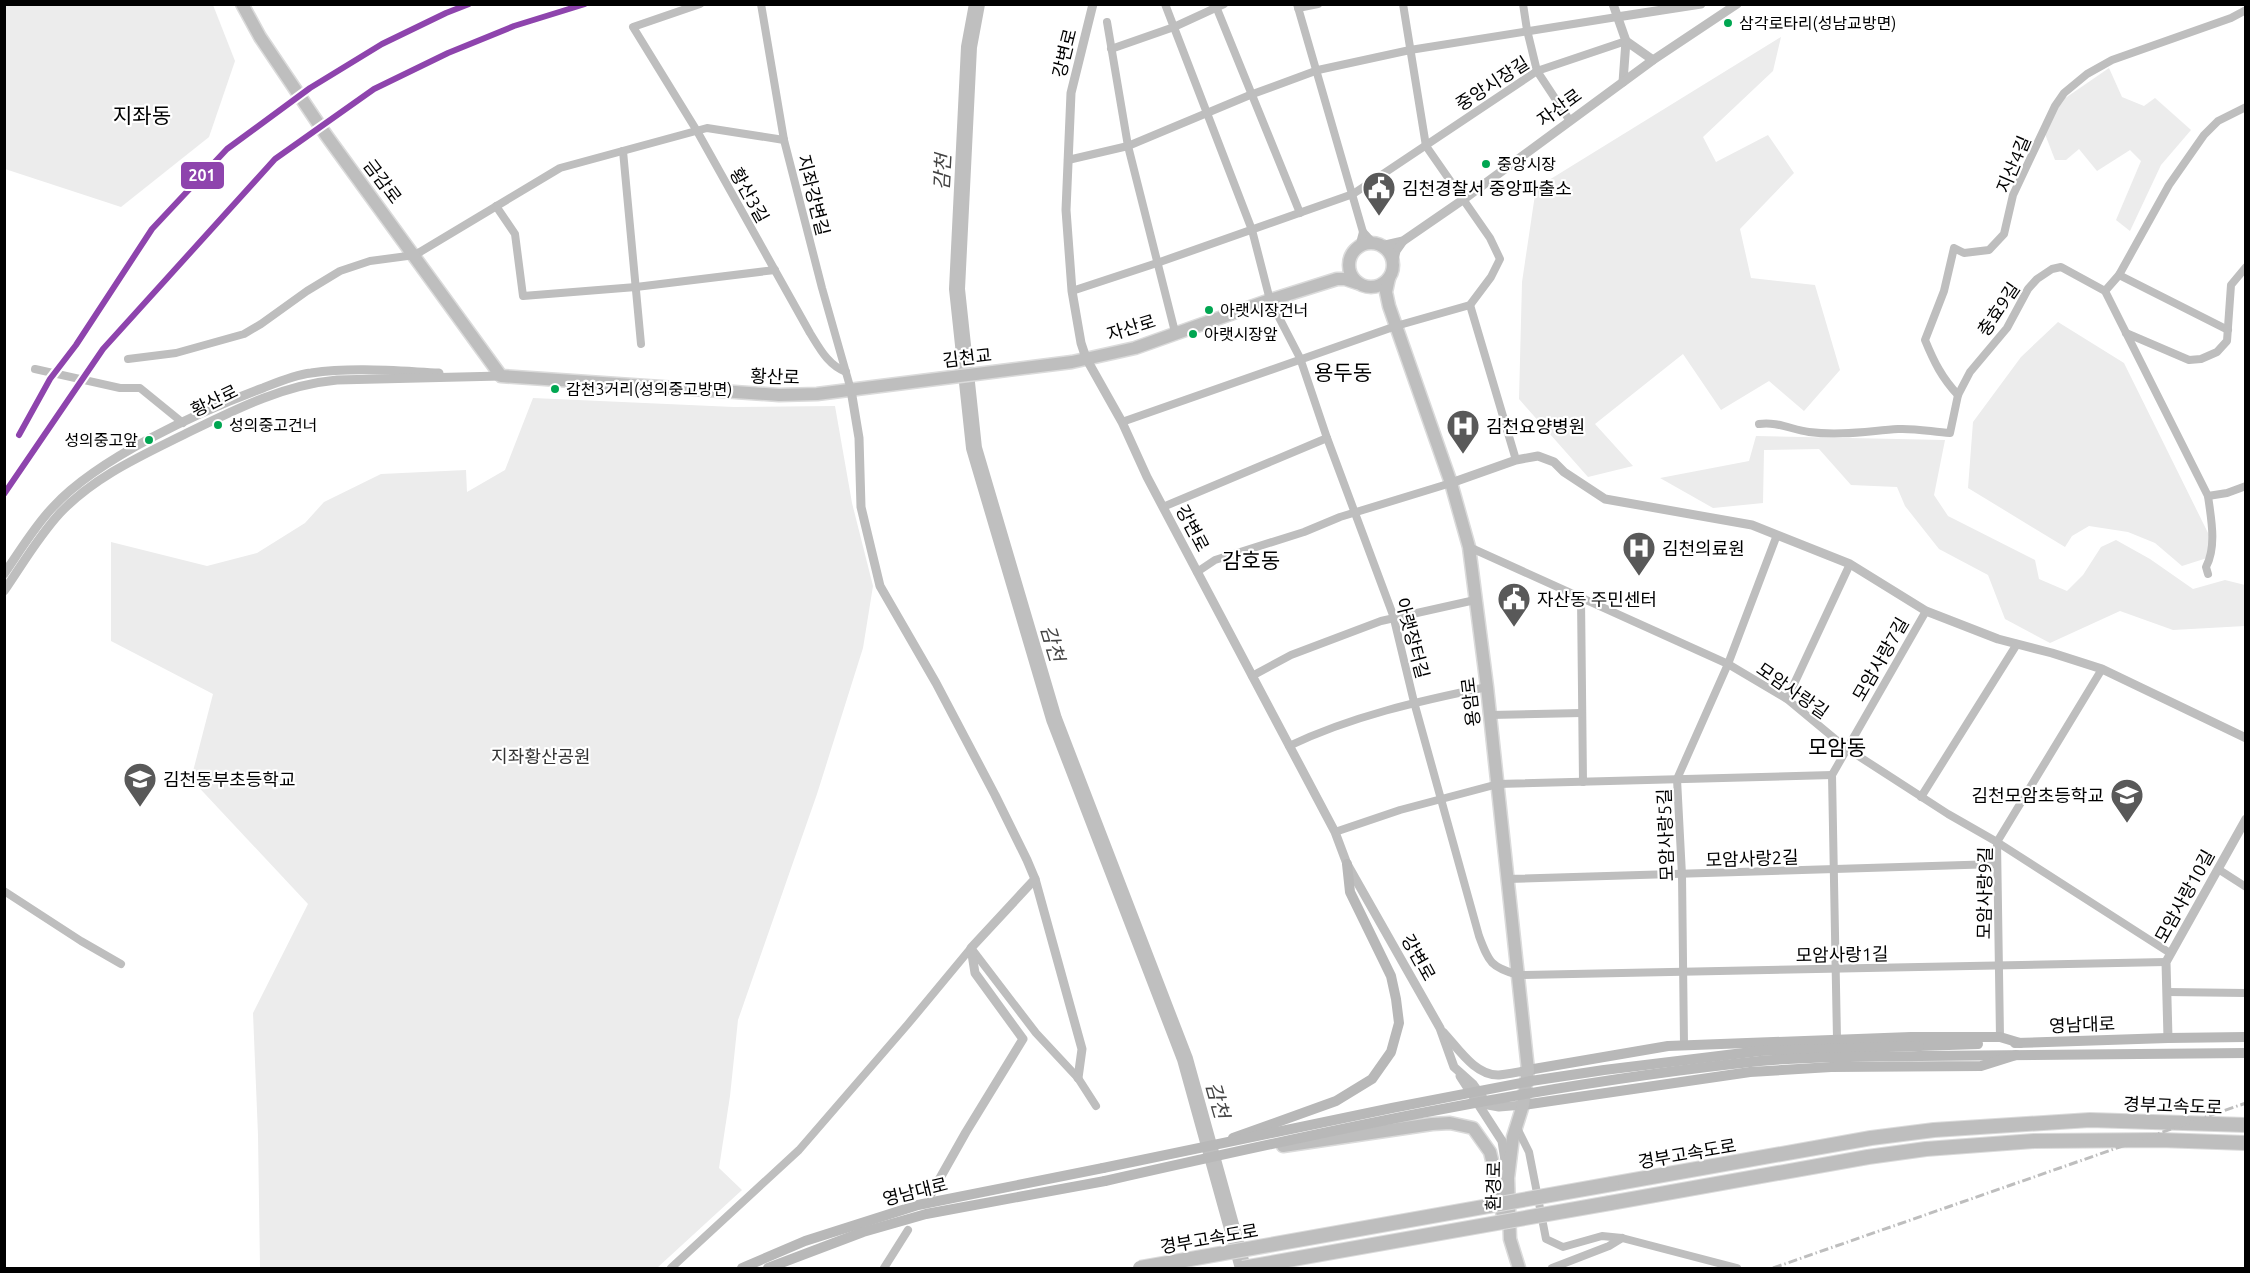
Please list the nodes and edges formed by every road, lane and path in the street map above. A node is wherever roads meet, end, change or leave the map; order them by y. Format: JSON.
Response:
{"nodes":[{"id":1,"x":243,"y":4,"type":"edge"},
{"id":2,"x":700,"y":4,"type":"edge"},
{"id":3,"x":761,"y":4,"type":"edge"},
{"id":4,"x":1093,"y":4,"type":"edge"},
{"id":5,"x":1165,"y":4,"type":"edge"},
{"id":6,"x":1318,"y":4,"type":"edge"},
{"id":7,"x":1403,"y":4,"type":"edge"},
{"id":8,"x":1523,"y":4,"type":"edge"},
{"id":9,"x":1613,"y":4,"type":"edge"},
{"id":10,"x":1701,"y":4,"type":"edge"},
{"id":11,"x":1737,"y":4,"type":"edge"},
{"id":12,"x":1218,"y":6,"type":"edge"},
{"id":13,"x":1297,"y":6,"type":"edge"},
{"id":14,"x":2246,"y":10,"type":"edge"},
{"id":15,"x":1617,"y":17,"type":"junction"},
{"id":16,"x":1107,"y":22,"type":"dead end"},
{"id":17,"x":1174,"y":27,"type":"junction"},
{"id":18,"x":1527,"y":30,"type":"junction"},
{"id":19,"x":1626,"y":41,"type":"junction"},
{"id":20,"x":1111,"y":49,"type":"junction"},
{"id":21,"x":1410,"y":50,"type":"junction"},
{"id":22,"x":1653,"y":60,"type":"junction"},
{"id":23,"x":1317,"y":70,"type":"junction"},
{"id":24,"x":1537,"y":71,"type":"junction"},
{"id":25,"x":1623,"y":82,"type":"junction"},
{"id":26,"x":1250,"y":95,"type":"junction"},
{"id":27,"x":2246,"y":107,"type":"edge"},
{"id":28,"x":1206,"y":113,"type":"junction"},
{"id":29,"x":1570,"y":121,"type":"junction"},
{"id":30,"x":697,"y":130,"type":"junction"},
{"id":31,"x":784,"y":140,"type":"junction"},
{"id":32,"x":1128,"y":146,"type":"junction"},
{"id":33,"x":1426,"y":146,"type":"junction"},
{"id":34,"x":623,"y":151,"type":"junction"},
{"id":35,"x":1068,"y":160,"type":"junction"},
{"id":36,"x":1353,"y":194,"type":"junction"},
{"id":37,"x":1464,"y":199,"type":"junction"},
{"id":38,"x":496,"y":206,"type":"junction"},
{"id":39,"x":1299,"y":213,"type":"junction"},
{"id":40,"x":1252,"y":230,"type":"junction"},
{"id":41,"x":1364,"y":232,"type":"junction"},
{"id":42,"x":1403,"y":241,"type":"junction"},
{"id":43,"x":1377,"y":245,"type":"junction"},
{"id":44,"x":1359,"y":247,"type":"junction"},
{"id":45,"x":415,"y":255,"type":"junction"},
{"id":46,"x":1157,"y":263,"type":"junction"},
{"id":47,"x":1349,"y":264,"type":"junction"},
{"id":48,"x":1393,"y":264,"type":"junction"},
{"id":49,"x":2246,"y":267,"type":"edge"},
{"id":50,"x":775,"y":270,"type":"junction"},
{"id":51,"x":2119,"y":275,"type":"junction"},
{"id":52,"x":1389,"y":278,"type":"junction"},
{"id":53,"x":1337,"y":279,"type":"junction"},
{"id":54,"x":1357,"y":283,"type":"junction"},
{"id":55,"x":636,"y":287,"type":"junction"},
{"id":56,"x":1370,"y":287,"type":"junction"},
{"id":57,"x":1072,"y":291,"type":"junction"},
{"id":58,"x":2105,"y":291,"type":"junction"},
{"id":59,"x":1270,"y":300,"type":"junction"},
{"id":60,"x":1470,"y":305,"type":"junction"},
{"id":61,"x":1389,"y":306,"type":"junction"},
{"id":62,"x":1396,"y":326,"type":"junction"},
{"id":63,"x":2228,"y":330,"type":"junction"},
{"id":64,"x":1175,"y":332,"type":"junction"},
{"id":65,"x":2126,"y":333,"type":"junction"},
{"id":66,"x":642,"y":344,"type":"dead end"},
{"id":67,"x":1086,"y":358,"type":"junction"},
{"id":68,"x":128,"y":359,"type":"dead end"},
{"id":69,"x":1300,"y":359,"type":"junction"},
{"id":70,"x":1072,"y":362,"type":"joint"},
{"id":71,"x":34,"y":369,"type":"dead end"},
{"id":72,"x":846,"y":372,"type":"junction"},
{"id":73,"x":501,"y":376,"type":"junction"},
{"id":74,"x":868,"y":388,"type":"joint"},
{"id":75,"x":851,"y":390,"type":"junction"},
{"id":76,"x":1958,"y":395,"type":"junction"},
{"id":77,"x":1122,"y":422,"type":"junction"},
{"id":78,"x":183,"y":423,"type":"junction"},
{"id":79,"x":1759,"y":424,"type":"dead end"},
{"id":80,"x":1328,"y":438,"type":"junction"},
{"id":81,"x":1516,"y":460,"type":"junction"},
{"id":82,"x":1451,"y":483,"type":"junction"},
{"id":83,"x":2246,"y":486,"type":"edge"},
{"id":84,"x":2208,"y":496,"type":"junction"},
{"id":85,"x":1163,"y":507,"type":"junction"},
{"id":86,"x":1355,"y":512,"type":"junction"},
{"id":87,"x":1777,"y":535,"type":"junction"},
{"id":88,"x":1469,"y":548,"type":"junction"},
{"id":89,"x":1850,"y":564,"type":"junction"},
{"id":90,"x":1197,"y":572,"type":"junction"},
{"id":91,"x":4,"y":574,"type":"edge"},
{"id":92,"x":2208,"y":574,"type":"dead end"},
{"id":93,"x":4,"y":591,"type":"edge"},
{"id":94,"x":1581,"y":598,"type":"junction"},
{"id":95,"x":1475,"y":600,"type":"junction"},
{"id":96,"x":1926,"y":611,"type":"junction"},
{"id":97,"x":1394,"y":618,"type":"junction"},
{"id":98,"x":2017,"y":644,"type":"junction"},
{"id":99,"x":1728,"y":664,"type":"junction"},
{"id":100,"x":2102,"y":669,"type":"junction"},
{"id":101,"x":1252,"y":676,"type":"junction"},
{"id":102,"x":1487,"y":687,"type":"junction"},
{"id":103,"x":1787,"y":699,"type":"junction"},
{"id":104,"x":1414,"y":702,"type":"junction"},
{"id":105,"x":1582,"y":712,"type":"junction"},
{"id":106,"x":1490,"y":715,"type":"junction"},
{"id":107,"x":2246,"y":738,"type":"edge"},
{"id":108,"x":1289,"y":746,"type":"junction"},
{"id":109,"x":1846,"y":748,"type":"junction"},
{"id":110,"x":1832,"y":775,"type":"junction"},
{"id":111,"x":1677,"y":779,"type":"junction"},
{"id":112,"x":1583,"y":782,"type":"junction"},
{"id":113,"x":1498,"y":784,"type":"junction"},
{"id":114,"x":1921,"y":797,"type":"junction"},
{"id":115,"x":1440,"y":798,"type":"junction"},
{"id":116,"x":2246,"y":819,"type":"edge"},
{"id":117,"x":1335,"y":832,"type":"junction"},
{"id":118,"x":1997,"y":842,"type":"junction"},
{"id":119,"x":1347,"y":864,"type":"junction"},
{"id":120,"x":1997,"y":864,"type":"junction"},
{"id":121,"x":2218,"y":869,"type":"junction"},
{"id":122,"x":1832,"y":871,"type":"junction"},
{"id":123,"x":1682,"y":875,"type":"junction"},
{"id":124,"x":1035,"y":879,"type":"junction"},
{"id":125,"x":1507,"y":879,"type":"junction"},
{"id":126,"x":2246,"y":887,"type":"edge"},
{"id":127,"x":4,"y":891,"type":"edge"},
{"id":128,"x":971,"y":948,"type":"junction"},
{"id":129,"x":2168,"y":957,"type":"junction"},
{"id":130,"x":121,"y":964,"type":"dead end"},
{"id":131,"x":1999,"y":966,"type":"junction"},
{"id":132,"x":1836,"y":970,"type":"junction"},
{"id":133,"x":1683,"y":972,"type":"junction"},
{"id":134,"x":1518,"y":975,"type":"junction"},
{"id":135,"x":2167,"y":992,"type":"junction"},
{"id":136,"x":2246,"y":993,"type":"edge"},
{"id":137,"x":1440,"y":1028,"type":"junction"},
{"id":138,"x":2000,"y":1037,"type":"junction"},
{"id":139,"x":2246,"y":1037,"type":"edge"},
{"id":140,"x":2168,"y":1038,"type":"junction"},
{"id":141,"x":1837,"y":1039,"type":"junction"},
{"id":142,"x":2020,"y":1043,"type":"junction"},
{"id":143,"x":1684,"y":1045,"type":"junction"},
{"id":144,"x":1919,"y":1051,"type":"junction"},
{"id":145,"x":2246,"y":1053,"type":"edge"},
{"id":146,"x":2016,"y":1055,"type":"junction"},
{"id":147,"x":1454,"y":1067,"type":"junction"},
{"id":148,"x":1528,"y":1070,"type":"junction"},
{"id":149,"x":1078,"y":1078,"type":"junction"},
{"id":150,"x":1523,"y":1105,"type":"junction"},
{"id":151,"x":1096,"y":1106,"type":"dead end"},
{"id":152,"x":1516,"y":1125,"type":"junction"},
{"id":153,"x":2246,"y":1125,"type":"edge"},
{"id":154,"x":2246,"y":1143,"type":"edge"},
{"id":155,"x":1216,"y":1150,"type":"junction"},
{"id":156,"x":1508,"y":1178,"type":"junction"},
{"id":157,"x":932,"y":1194,"type":"dead end"},
{"id":158,"x":908,"y":1230,"type":"dead end"},
{"id":159,"x":1622,"y":1238,"type":"junction"},
{"id":160,"x":1510,"y":1239,"type":"junction"},
{"id":161,"x":671,"y":1269,"type":"edge"},
{"id":162,"x":742,"y":1269,"type":"edge"},
{"id":163,"x":768,"y":1269,"type":"edge"},
{"id":164,"x":884,"y":1269,"type":"edge"},
{"id":165,"x":1140,"y":1269,"type":"edge"},
{"id":166,"x":1243,"y":1269,"type":"edge"},
{"id":167,"x":1519,"y":1269,"type":"edge"},
{"id":168,"x":1552,"y":1269,"type":"edge"},
{"id":169,"x":1737,"y":1269,"type":"edge"}],
"edges":[{"from":1,"to":45,"type":"main road","name":"금감로"},
{"from":2,"to":30,"type":"street","name":"황산3길"},
{"from":3,"to":31,"type":"street","name":"지좌강변길"},
{"from":4,"to":35,"type":"street","name":"강변로"},
{"from":5,"to":17,"type":"street","name":"아랫장터길"},
{"from":6,"to":13,"type":"street"},
{"from":7,"to":21,"type":"street"},
{"from":8,"to":18,"type":"street"},
{"from":9,"to":15,"type":"street"},
{"from":10,"to":15,"type":"street"},
{"from":11,"to":22,"type":"street","name":"자산로"},
{"from":12,"to":17,"type":"street"},
{"from":12,"to":26,"type":"street"},
{"from":13,"to":23,"type":"street"},
{"from":14,"to":76,"type":"street","name":"지산4길"},
{"from":15,"to":18,"type":"street"},
{"from":15,"to":19,"type":"street"},
{"from":16,"to":20,"type":"street"},
{"from":17,"to":20,"type":"street"},
{"from":17,"to":28,"type":"street","name":"아랫장터길"},
{"from":18,"to":21,"type":"street"},
{"from":18,"to":24,"type":"street"},
{"from":19,"to":22,"type":"street"},
{"from":19,"to":24,"type":"street","name":"중앙시장길"},
{"from":19,"to":25,"type":"street"},
{"from":20,"to":32,"type":"street"},
{"from":21,"to":23,"type":"street"},
{"from":21,"to":33,"type":"street"},
{"from":22,"to":25,"type":"street","name":"자산로"},
{"from":23,"to":26,"type":"street"},
{"from":23,"to":36,"type":"street"},
{"from":24,"to":29,"type":"street"},
{"from":24,"to":33,"type":"street","name":"중앙시장길"},
{"from":25,"to":29,"type":"street","name":"자산로"},
{"from":26,"to":28,"type":"street"},
{"from":26,"to":39,"type":"street"},
{"from":27,"to":51,"type":"street"},
{"from":28,"to":32,"type":"street"},
{"from":28,"to":40,"type":"street","name":"아랫장터길"},
{"from":29,"to":37,"type":"street","name":"자산로"},
{"from":30,"to":31,"type":"street"},
{"from":30,"to":34,"type":"street"},
{"from":30,"to":50,"type":"street","name":"황산3길"},
{"from":31,"to":72,"type":"street","name":"지좌강변길"},
{"from":32,"to":35,"type":"street"},
{"from":32,"to":46,"type":"street"},
{"from":33,"to":36,"type":"street","name":"중앙시장길"},
{"from":33,"to":37,"type":"street"},
{"from":34,"to":38,"type":"street"},
{"from":34,"to":55,"type":"street"},
{"from":35,"to":57,"type":"street","name":"강변로"},
{"from":36,"to":39,"type":"street","name":"중앙시장길"},
{"from":36,"to":41,"type":"street"},
{"from":37,"to":42,"type":"street","name":"자산로"},
{"from":37,"to":60,"type":"street"},
{"from":38,"to":45,"type":"street"},
{"from":38,"to":55,"type":"street"},
{"from":39,"to":40,"type":"street","name":"중앙시장길"},
{"from":40,"to":46,"type":"street","name":"중앙시장길"},
{"from":40,"to":59,"type":"street","name":"아랫장터길"},
{"from":41,"to":43,"type":"street"},
{"from":41,"to":44,"type":"street"},
{"from":42,"to":43,"type":"street"},
{"from":42,"to":48,"type":"street"},
{"from":43,"to":44,"type":"main road"},
{"from":43,"to":48,"type":"main road"},
{"from":44,"to":47,"type":"main road"},
{"from":45,"to":68,"type":"street"},
{"from":45,"to":73,"type":"main road","name":"금감로"},
{"from":46,"to":57,"type":"street","name":"중앙시장길"},
{"from":46,"to":64,"type":"street"},
{"from":47,"to":53,"type":"main road"},
{"from":47,"to":54,"type":"main road"},
{"from":48,"to":52,"type":"main road"},
{"from":49,"to":63,"type":"street"},
{"from":50,"to":55,"type":"street"},
{"from":50,"to":72,"type":"street","name":"황산3길"},
{"from":51,"to":58,"type":"street"},
{"from":51,"to":63,"type":"street"},
{"from":52,"to":56,"type":"main road"},
{"from":52,"to":61,"type":"main road"},
{"from":53,"to":54,"type":"main road"},
{"from":53,"to":59,"type":"main road","name":"자산로"},
{"from":54,"to":56,"type":"main road"},
{"from":55,"to":66,"type":"street"},
{"from":56,"to":61,"type":"main road"},
{"from":57,"to":67,"type":"street","name":"강변로"},
{"from":58,"to":65,"type":"street"},
{"from":58,"to":76,"type":"street","name":"충효9길"},
{"from":59,"to":64,"type":"main road","name":"자산로"},
{"from":59,"to":69,"type":"street","name":"아랫장터길"},
{"from":60,"to":62,"type":"street"},
{"from":60,"to":81,"type":"street"},
{"from":61,"to":62,"type":"main road","name":"용암로"},
{"from":62,"to":69,"type":"street"},
{"from":62,"to":82,"type":"main road","name":"용암로"},
{"from":63,"to":65,"type":"street"},
{"from":64,"to":67,"type":"main road","name":"자산로"},
{"from":65,"to":84,"type":"street"},
{"from":67,"to":70,"type":"main road","name":"자산로"},
{"from":67,"to":77,"type":"street","name":"강변로"},
{"from":69,"to":77,"type":"street"},
{"from":69,"to":80,"type":"street","name":"아랫장터길"},
{"from":70,"to":74,"type":"main road","name":"김천교"},
{"from":71,"to":78,"type":"street"},
{"from":72,"to":75,"type":"street","name":"지좌강변길"},
{"from":73,"to":75,"type":"main road","name":"황산로"},
{"from":73,"to":78,"type":"street","name":"황산로"},
{"from":73,"to":93,"type":"street","name":"황산로"},
{"from":74,"to":75,"type":"main road","name":"황산로"},
{"from":75,"to":124,"type":"street"},
{"from":76,"to":79,"type":"street","name":"충효9길"},
{"from":77,"to":85,"type":"street","name":"강변로"},
{"from":78,"to":91,"type":"street","name":"황산로"},
{"from":80,"to":85,"type":"street"},
{"from":80,"to":86,"type":"street","name":"아랫장터길"},
{"from":81,"to":82,"type":"street"},
{"from":81,"to":87,"type":"street"},
{"from":82,"to":86,"type":"street"},
{"from":82,"to":88,"type":"main road","name":"용암로"},
{"from":83,"to":84,"type":"street"},
{"from":84,"to":92,"type":"street"},
{"from":85,"to":90,"type":"street","name":"강변로"},
{"from":86,"to":90,"type":"street"},
{"from":86,"to":97,"type":"street","name":"아랫장터길"},
{"from":87,"to":89,"type":"street"},
{"from":87,"to":99,"type":"street","name":"모암사랑5길"},
{"from":88,"to":94,"type":"street","name":"모암사랑길"},
{"from":88,"to":95,"type":"main road","name":"용암로"},
{"from":89,"to":96,"type":"street"},
{"from":89,"to":103,"type":"street"},
{"from":90,"to":101,"type":"street","name":"강변로"},
{"from":94,"to":99,"type":"street","name":"모암사랑길"},
{"from":94,"to":105,"type":"street"},
{"from":95,"to":97,"type":"street"},
{"from":95,"to":102,"type":"main road","name":"용암로"},
{"from":96,"to":98,"type":"street"},
{"from":96,"to":109,"type":"street","name":"모암사랑7길"},
{"from":97,"to":101,"type":"street"},
{"from":97,"to":104,"type":"street","name":"아랫장터길"},
{"from":98,"to":100,"type":"street"},
{"from":98,"to":114,"type":"street"},
{"from":99,"to":103,"type":"street","name":"모암사랑길"},
{"from":99,"to":111,"type":"street","name":"모암사랑5길"},
{"from":100,"to":107,"type":"street"},
{"from":100,"to":118,"type":"street","name":"모암사랑9길"},
{"from":101,"to":108,"type":"street","name":"강변로"},
{"from":102,"to":104,"type":"street"},
{"from":102,"to":106,"type":"main road","name":"용암로"},
{"from":103,"to":109,"type":"street","name":"모암사랑길"},
{"from":104,"to":108,"type":"street"},
{"from":104,"to":115,"type":"street","name":"아랫장터길"},
{"from":105,"to":106,"type":"street"},
{"from":105,"to":112,"type":"street"},
{"from":106,"to":113,"type":"main road","name":"용암로"},
{"from":108,"to":117,"type":"street","name":"강변로"},
{"from":109,"to":110,"type":"street","name":"모암사랑7길"},
{"from":109,"to":114,"type":"street","name":"모암사랑길"},
{"from":110,"to":111,"type":"street"},
{"from":110,"to":122,"type":"street","name":"모암사랑7길"},
{"from":111,"to":112,"type":"street"},
{"from":111,"to":123,"type":"street","name":"모암사랑5길"},
{"from":112,"to":113,"type":"street"},
{"from":113,"to":115,"type":"street"},
{"from":113,"to":125,"type":"main road","name":"용암로"},
{"from":114,"to":118,"type":"street","name":"모암사랑길"},
{"from":115,"to":117,"type":"street"},
{"from":115,"to":134,"type":"street","name":"아랫장터길"},
{"from":116,"to":121,"type":"street","name":"모암사랑10길"},
{"from":117,"to":119,"type":"street","name":"강변로"},
{"from":118,"to":120,"type":"street","name":"모암사랑9길"},
{"from":118,"to":129,"type":"street","name":"모암사랑길"},
{"from":119,"to":137,"type":"street","name":"강변로"},
{"from":119,"to":155,"type":"main road","bridge":true},
{"from":120,"to":122,"type":"street","name":"모암사랑2길"},
{"from":120,"to":131,"type":"street","name":"모암사랑9길"},
{"from":121,"to":126,"type":"street"},
{"from":121,"to":129,"type":"street","name":"모암사랑10길"},
{"from":122,"to":123,"type":"street","name":"모암사랑2길"},
{"from":122,"to":132,"type":"street","name":"모암사랑7길"},
{"from":123,"to":125,"type":"street","name":"모암사랑2길"},
{"from":123,"to":133,"type":"street","name":"모암사랑5길"},
{"from":124,"to":128,"type":"street"},
{"from":124,"to":149,"type":"street"},
{"from":125,"to":134,"type":"main road","name":"용암로"},
{"from":127,"to":130,"type":"street"},
{"from":128,"to":149,"type":"street"},
{"from":128,"to":157,"type":"street"},
{"from":128,"to":161,"type":"street"},
{"from":129,"to":131,"type":"street","name":"모암사랑1길"},
{"from":129,"to":135,"type":"street","name":"모암사랑10길"},
{"from":131,"to":132,"type":"street","name":"모암사랑1길"},
{"from":131,"to":138,"type":"street","name":"모암사랑9길"},
{"from":132,"to":133,"type":"street","name":"모암사랑1길"},
{"from":132,"to":141,"type":"street","name":"모암사랑7길"},
{"from":133,"to":134,"type":"street","name":"모암사랑1길"},
{"from":133,"to":143,"type":"street","name":"모암사랑5길"},
{"from":134,"to":148,"type":"main road","name":"용암로"},
{"from":135,"to":136,"type":"street"},
{"from":135,"to":140,"type":"street","name":"모암사랑10길"},
{"from":137,"to":147,"type":"street","name":"강변로"},
{"from":137,"to":148,"type":"street","name":"강변로"},
{"from":138,"to":141,"type":"main road"},
{"from":138,"to":142,"type":"main road"},
{"from":139,"to":140,"type":"main road","name":"영남대로"},
{"from":140,"to":142,"type":"main road","name":"영남대로"},
{"from":141,"to":143,"type":"main road"},
{"from":142,"to":144,"type":"main road","name":"영남대로"},
{"from":143,"to":148,"type":"main road"},
{"from":144,"to":146,"type":"main road","name":"영남대로"},
{"from":144,"to":155,"type":"main road","bridge":true},
{"from":145,"to":146,"type":"main road","name":"영남대로"},
{"from":146,"to":150,"type":"main road"},
{"from":147,"to":150,"type":"street","name":"강변로"},
{"from":147,"to":156,"type":"street"},
{"from":148,"to":150,"type":"main road","name":"용암로"},
{"from":149,"to":151,"type":"street"},
{"from":150,"to":152,"type":"main road","name":"환경로"},
{"from":152,"to":156,"type":"main road","name":"환경로"},
{"from":152,"to":159,"type":"street"},
{"from":153,"to":165,"type":"highway","name":"경부고속도로","bridge":true},
{"from":154,"to":166,"type":"highway","name":"경부고속도로","bridge":true},
{"from":155,"to":160,"type":"main road","bridge":true},
{"from":155,"to":162,"type":"main road","name":"영남대로","bridge":true},
{"from":155,"to":163,"type":"main road","name":"영남대로","bridge":true},
{"from":156,"to":160,"type":"main road","name":"환경로"},
{"from":158,"to":164,"type":"street"},
{"from":159,"to":168,"type":"street"},
{"from":159,"to":169,"type":"street"},
{"from":160,"to":167,"type":"main road","name":"환경로"}]}
